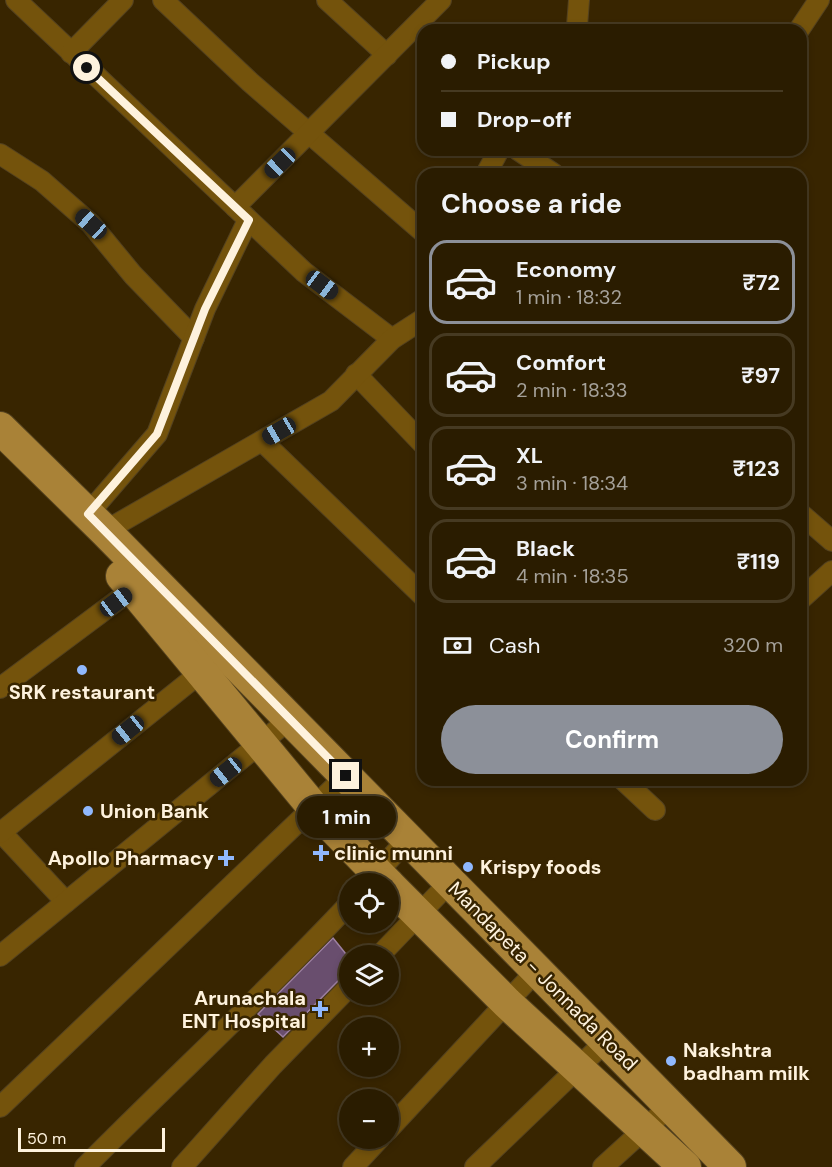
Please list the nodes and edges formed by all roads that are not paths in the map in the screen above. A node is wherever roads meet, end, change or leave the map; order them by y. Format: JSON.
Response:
{"nodes":[{"id":1,"x":16,"y":0,"type":"edge"},
{"id":2,"x":123,"y":0,"type":"edge"},
{"id":3,"x":163,"y":0,"type":"edge"},
{"id":4,"x":327,"y":0,"type":"edge"},
{"id":5,"x":441,"y":0,"type":"edge"},
{"id":6,"x":579,"y":0,"type":"edge"},
{"id":7,"x":819,"y":0,"type":"edge"},
{"id":8,"x":417,"y":24,"type":"edge"},
{"id":9,"x":417,"y":24,"type":"edge"},
{"id":10,"x":577,"y":24,"type":"edge"},
{"id":11,"x":803,"y":24,"type":"edge"},
{"id":12,"x":71,"y":53,"type":"junction"},
{"id":13,"x":387,"y":55,"type":"junction"},
{"id":14,"x":310,"y":134,"type":"junction"},
{"id":15,"x":0,"y":154,"type":"edge"},
{"id":16,"x":527,"y":156,"type":"edge"},
{"id":17,"x":545,"y":168,"type":"edge"},
{"id":18,"x":242,"y":214,"type":"junction"},
{"id":19,"x":417,"y":227,"type":"edge"},
{"id":20,"x":417,"y":323,"type":"edge"},
{"id":21,"x":194,"y":338,"type":"junction"},
{"id":22,"x":392,"y":339,"type":"junction"},
{"id":23,"x":356,"y":374,"type":"junction"},
{"id":24,"x":0,"y":428,"type":"edge"},
{"id":25,"x":417,"y":438,"type":"edge"},
{"id":26,"x":262,"y":441,"type":"junction"},
{"id":27,"x":0,"y":449,"type":"edge"},
{"id":28,"x":807,"y":519,"type":"edge"},
{"id":29,"x":97,"y":523,"type":"junction"},
{"id":30,"x":832,"y":541,"type":"edge"},
{"id":31,"x":832,"y":571,"type":"edge"},
{"id":32,"x":142,"y":582,"type":"junction"},
{"id":33,"x":417,"y":590,"type":"edge"},
{"id":34,"x":807,"y":594,"type":"edge"},
{"id":35,"x":213,"y":662,"type":"junction"},
{"id":36,"x":0,"y":688,"type":"edge"},
{"id":37,"x":290,"y":719,"type":"junction"},
{"id":38,"x":261,"y":743,"type":"junction"},
{"id":39,"x":346,"y":776,"type":"junction"},
{"id":40,"x":630,"y":786,"type":"edge"},
{"id":41,"x":313,"y":807,"type":"junction"},
{"id":42,"x":656,"y":810,"type":"dead end"},
{"id":43,"x":0,"y":832,"type":"edge"},
{"id":44,"x":408,"y":839,"type":"junction"},
{"id":45,"x":373,"y":873,"type":"edge"},
{"id":46,"x":385,"y":873,"type":"edge"},
{"id":47,"x":450,"y":882,"type":"junction"},
{"id":48,"x":399,"y":898,"type":"edge"},
{"id":49,"x":66,"y":902,"type":"junction"},
{"id":50,"x":339,"y":915,"type":"edge"},
{"id":51,"x":418,"y":915,"type":"junction"},
{"id":52,"x":389,"y":945,"type":"edge"},
{"id":53,"x":0,"y":956,"type":"edge"},
{"id":54,"x":537,"y":970,"type":"junction"},
{"id":55,"x":339,"y":997,"type":"edge"},
{"id":56,"x":507,"y":1003,"type":"junction"},
{"id":57,"x":606,"y":1041,"type":"junction"},
{"id":58,"x":579,"y":1067,"type":"junction"},
{"id":59,"x":670,"y":1106,"type":"junction"},
{"id":60,"x":0,"y":1107,"type":"edge"},
{"id":61,"x":399,"y":1118,"type":"edge"},
{"id":62,"x":645,"y":1129,"type":"junction"},
{"id":63,"x":699,"y":1135,"type":"junction"},
{"id":64,"x":370,"y":1149,"type":"edge"},
{"id":65,"x":676,"y":1164,"type":"edge"},
{"id":66,"x":85,"y":1167,"type":"edge"},
{"id":67,"x":182,"y":1167,"type":"edge"},
{"id":68,"x":353,"y":1167,"type":"edge"},
{"id":69,"x":475,"y":1167,"type":"edge"},
{"id":70,"x":603,"y":1167,"type":"edge"},
{"id":71,"x":730,"y":1167,"type":"edge"}],
"edges":[{"from":1,"to":12,"type":"street"},
{"from":2,"to":12,"type":"street"},
{"from":3,"to":14,"type":"street"},
{"from":4,"to":13,"type":"street"},
{"from":5,"to":8,"type":"street"},
{"from":6,"to":10,"type":"street"},
{"from":7,"to":11,"type":"street"},
{"from":9,"to":13,"type":"street"},
{"from":12,"to":18,"type":"street"},
{"from":13,"to":14,"type":"street"},
{"from":14,"to":18,"type":"street"},
{"from":14,"to":19,"type":"street"},
{"from":15,"to":21,"type":"street"},
{"from":16,"to":17,"type":"street"},
{"from":18,"to":21,"type":"street"},
{"from":18,"to":22,"type":"street"},
{"from":20,"to":22,"type":"street"},
{"from":21,"to":29,"type":"street"},
{"from":22,"to":23,"type":"street"},
{"from":23,"to":25,"type":"street"},
{"from":23,"to":26,"type":"street"},
{"from":24,"to":29,"type":"main road","name":"Mandapeta - Jonnada Road"},
{"from":26,"to":29,"type":"street"},
{"from":26,"to":33,"type":"street"},
{"from":27,"to":32,"type":"main road"},
{"from":28,"to":30,"type":"street"},
{"from":29,"to":32,"type":"main road","name":"Mandapeta - Jonnada Road"},
{"from":31,"to":34,"type":"street"},
{"from":32,"to":35,"type":"main road","name":"Mandapeta - Jonnada Road"},
{"from":32,"to":36,"type":"street"},
{"from":35,"to":37,"type":"main road","name":"Mandapeta - Jonnada Road"},
{"from":35,"to":38,"type":"main road"},
{"from":35,"to":43,"type":"street"},
{"from":37,"to":38,"type":"street"},
{"from":37,"to":39,"type":"main road","name":"Mandapeta - Jonnada Road"},
{"from":38,"to":41,"type":"main road"},
{"from":38,"to":49,"type":"street"},
{"from":39,"to":41,"type":"street"},
{"from":39,"to":44,"type":"main road","name":"Mandapeta - Jonnada Road"},
{"from":40,"to":42,"type":"street"},
{"from":41,"to":45,"type":"main road"},
{"from":41,"to":60,"type":"street"},
{"from":43,"to":49,"type":"street"},
{"from":44,"to":46,"type":"street"},
{"from":44,"to":47,"type":"main road","name":"Mandapeta - Jonnada Road"},
{"from":47,"to":51,"type":"street"},
{"from":47,"to":54,"type":"main road","name":"Mandapeta - Jonnada Road"},
{"from":48,"to":51,"type":"main road"},
{"from":49,"to":53,"type":"street"},
{"from":50,"to":66,"type":"street"},
{"from":51,"to":52,"type":"street"},
{"from":51,"to":56,"type":"main road"},
{"from":54,"to":56,"type":"street"},
{"from":54,"to":57,"type":"main road","name":"Mandapeta - Jonnada Road"},
{"from":55,"to":67,"type":"street"},
{"from":56,"to":58,"type":"main road"},
{"from":56,"to":61,"type":"street"},
{"from":57,"to":58,"type":"street"},
{"from":57,"to":59,"type":"main road","name":"Mandapeta - Jonnada Road"},
{"from":58,"to":62,"type":"main road"},
{"from":58,"to":69,"type":"street"},
{"from":59,"to":62,"type":"street"},
{"from":59,"to":63,"type":"main road","name":"Mandapeta - Jonnada Road"},
{"from":62,"to":65,"type":"main road"},
{"from":62,"to":70,"type":"street"},
{"from":63,"to":65,"type":"street"},
{"from":63,"to":71,"type":"main road","name":"Mandapeta - Jonnada Road"},
{"from":64,"to":68,"type":"street"}]}
